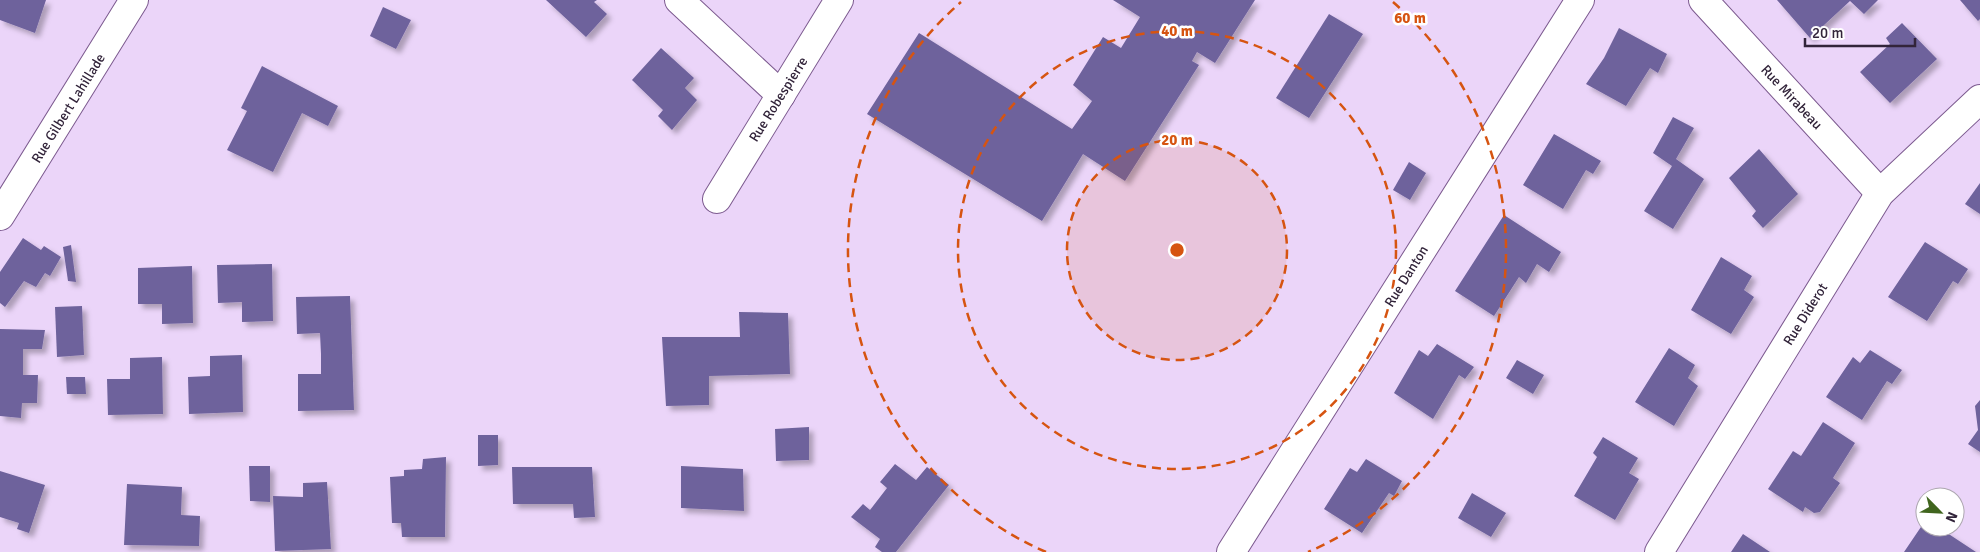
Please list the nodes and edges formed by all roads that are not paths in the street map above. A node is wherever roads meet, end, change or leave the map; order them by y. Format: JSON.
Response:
{"nodes":[{"id":1,"x":134,"y":0,"type":"edge"},
{"id":2,"x":679,"y":0,"type":"edge"},
{"id":3,"x":839,"y":0,"type":"edge"},
{"id":4,"x":1580,"y":0,"type":"edge"},
{"id":5,"x":1703,"y":0,"type":"edge"},
{"id":6,"x":781,"y":95,"type":"junction"},
{"id":7,"x":1980,"y":99,"type":"edge"},
{"id":8,"x":1880,"y":193,"type":"junction"},
{"id":9,"x":717,"y":198,"type":"dead end"},
{"id":10,"x":0,"y":216,"type":"edge"},
{"id":11,"x":1231,"y":552,"type":"edge"},
{"id":12,"x":1658,"y":552,"type":"edge"}],
"edges":[{"from":1,"to":10,"type":"street","name":"Rue Gilbert Lahillade"},
{"from":2,"to":6,"type":"street"},
{"from":3,"to":6,"type":"street","name":"Rue Robespierre"},
{"from":4,"to":11,"type":"street","name":"Rue Danton"},
{"from":5,"to":8,"type":"street","name":"Rue Mirabeau"},
{"from":6,"to":9,"type":"street","name":"Rue Robespierre"},
{"from":7,"to":8,"type":"street","name":"Rue Diderot"},
{"from":8,"to":12,"type":"street","name":"Rue Diderot"}]}
